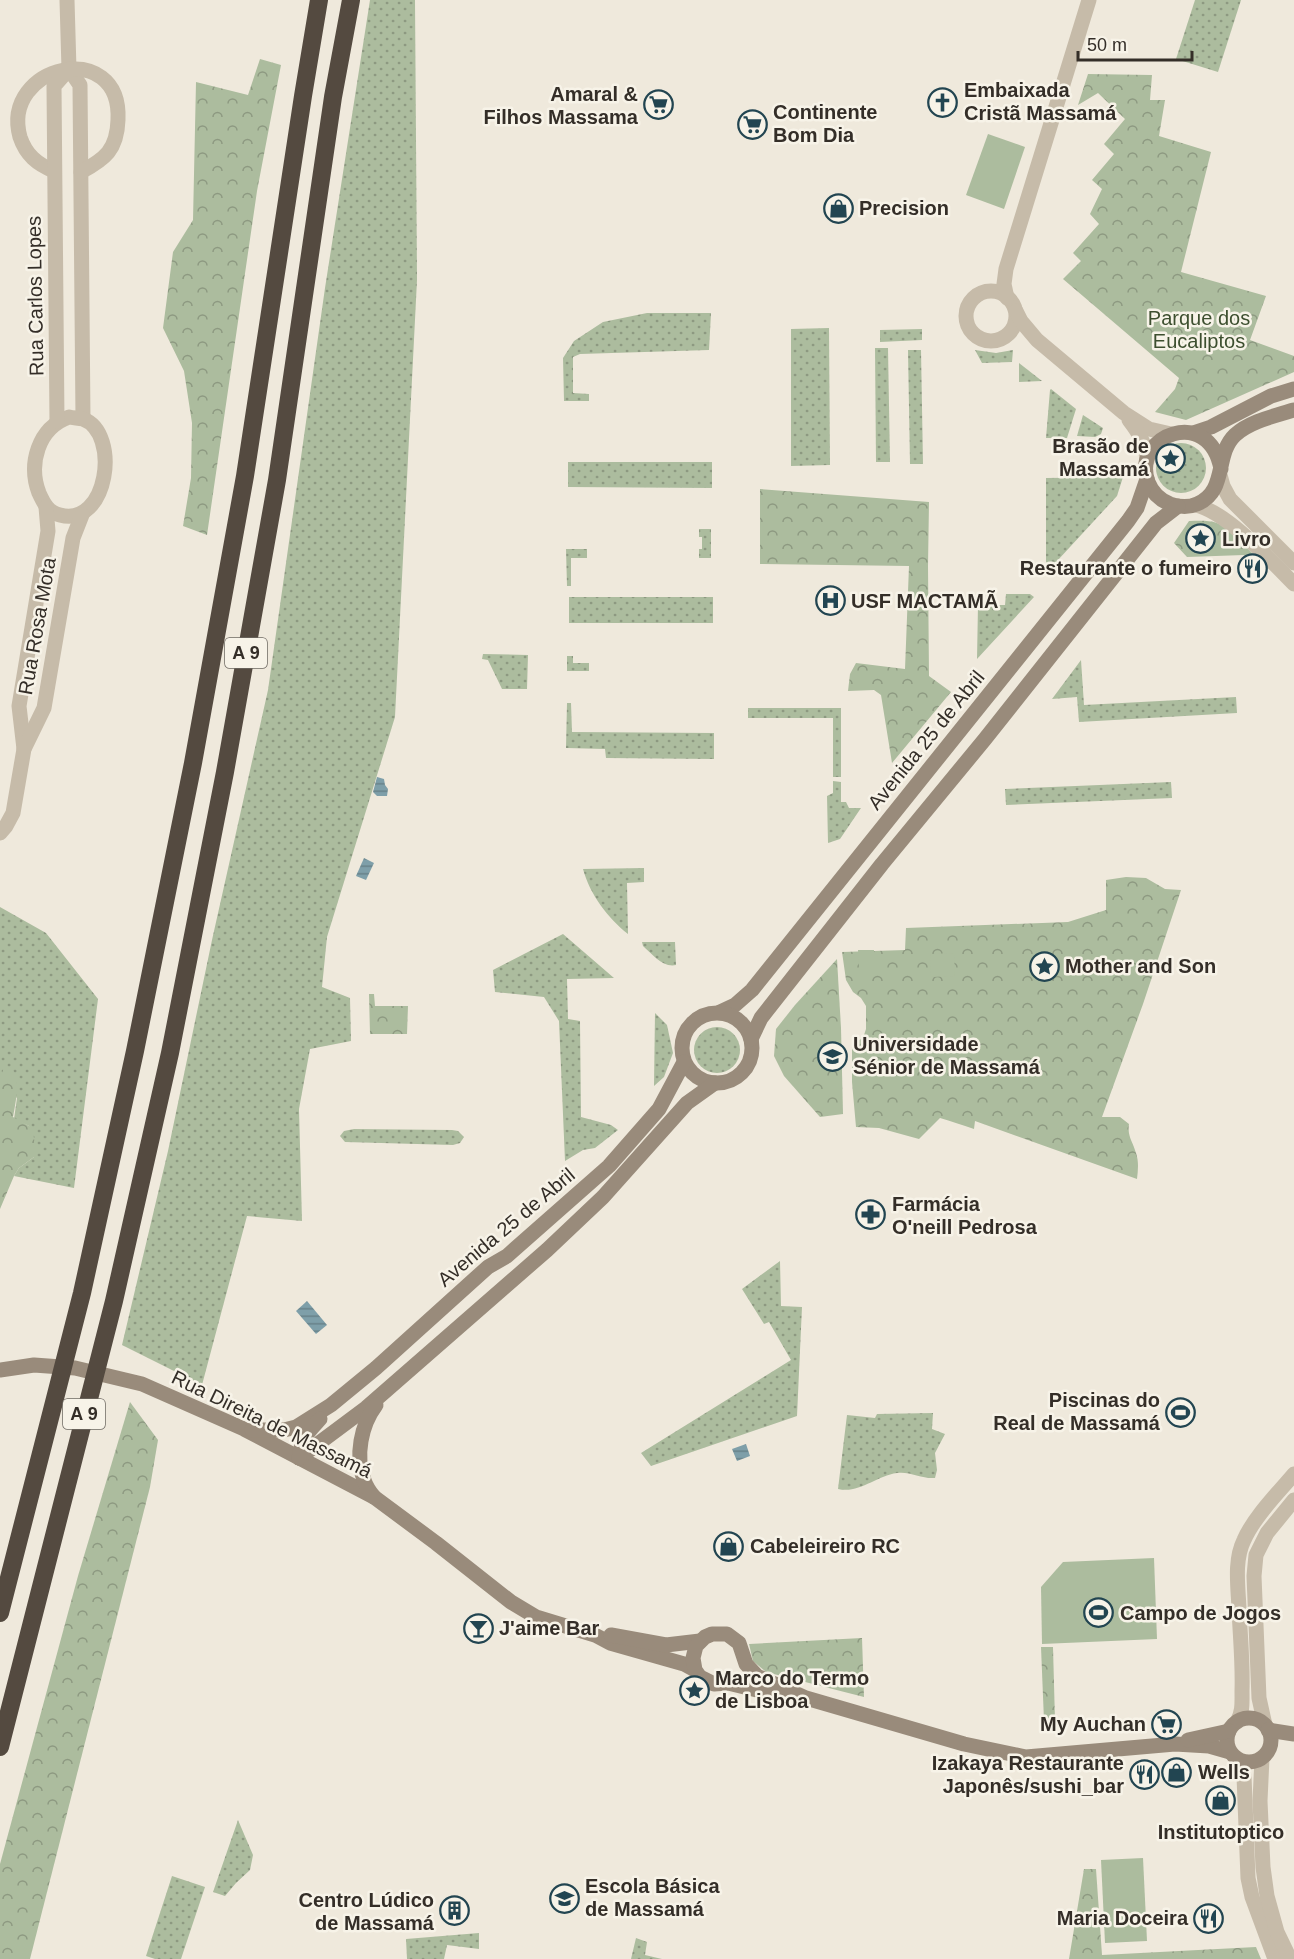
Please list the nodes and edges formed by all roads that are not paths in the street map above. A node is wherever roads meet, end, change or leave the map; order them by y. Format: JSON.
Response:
{"nodes":[{"id":1,"x":67,"y":0,"type":"edge"},
{"id":2,"x":319,"y":0,"type":"edge"},
{"id":3,"x":351,"y":0,"type":"edge"},
{"id":4,"x":1089,"y":0,"type":"edge"},
{"id":5,"x":69,"y":69,"type":"junction"},
{"id":6,"x":54,"y":171,"type":"junction"},
{"id":7,"x":81,"y":172,"type":"junction"},
{"id":8,"x":1004,"y":276,"type":"junction"},
{"id":9,"x":987,"y":292,"type":"junction"},
{"id":10,"x":1007,"y":298,"type":"junction"},
{"id":11,"x":1016,"y":311,"type":"junction"},
{"id":12,"x":1003,"y":338,"type":"junction"},
{"id":13,"x":1037,"y":340,"type":"junction"},
{"id":14,"x":1294,"y":389,"type":"edge"},
{"id":15,"x":1294,"y":410,"type":"edge"},
{"id":16,"x":1124,"y":413,"type":"junction"},
{"id":17,"x":83,"y":419,"type":"junction"},
{"id":18,"x":57,"y":421,"type":"junction"},
{"id":19,"x":1192,"y":433,"type":"junction"},
{"id":20,"x":1171,"y":434,"type":"junction"},
{"id":21,"x":1147,"y":461,"type":"junction"},
{"id":22,"x":1221,"y":472,"type":"junction"},
{"id":23,"x":1147,"y":479,"type":"junction"},
{"id":24,"x":1195,"y":505,"type":"junction"},
{"id":25,"x":1179,"y":506,"type":"junction"},
{"id":26,"x":46,"y":507,"type":"junction"},
{"id":27,"x":82,"y":515,"type":"junction"},
{"id":28,"x":1294,"y":563,"type":"edge"},
{"id":29,"x":1294,"y":584,"type":"edge"},
{"id":30,"x":24,"y":748,"type":"junction"},
{"id":31,"x":0,"y":833,"type":"edge"},
{"id":32,"x":720,"y":1012,"type":"junction"},
{"id":33,"x":751,"y":1039,"type":"junction"},
{"id":34,"x":684,"y":1062,"type":"junction"},
{"id":35,"x":715,"y":1083,"type":"junction"},
{"id":36,"x":0,"y":1370,"type":"edge"},
{"id":37,"x":400,"y":1378,"type":"junction"},
{"id":38,"x":332,"y":1405,"type":"junction"},
{"id":39,"x":244,"y":1429,"type":"junction"},
{"id":40,"x":299,"y":1458,"type":"junction"},
{"id":41,"x":1294,"y":1474,"type":"edge"},
{"id":42,"x":374,"y":1497,"type":"junction"},
{"id":43,"x":1294,"y":1500,"type":"edge"},
{"id":44,"x":0,"y":1613,"type":"edge"},
{"id":45,"x":595,"y":1635,"type":"junction"},
{"id":46,"x":700,"y":1641,"type":"junction"},
{"id":47,"x":744,"y":1655,"type":"junction"},
{"id":48,"x":695,"y":1670,"type":"junction"},
{"id":49,"x":729,"y":1683,"type":"junction"},
{"id":50,"x":806,"y":1698,"type":"junction"},
{"id":51,"x":1233,"y":1726,"type":"junction"},
{"id":52,"x":1266,"y":1728,"type":"junction"},
{"id":53,"x":1294,"y":1734,"type":"edge"},
{"id":54,"x":1294,"y":1741,"type":"edge"},
{"id":55,"x":1175,"y":1744,"type":"junction"},
{"id":56,"x":0,"y":1747,"type":"edge"},
{"id":57,"x":1266,"y":1753,"type":"junction"},
{"id":58,"x":1232,"y":1754,"type":"junction"},
{"id":59,"x":1275,"y":1959,"type":"edge"},
{"id":60,"x":1290,"y":1959,"type":"edge"}],
"edges":[{"from":1,"to":5,"type":"street"},
{"from":2,"to":44,"type":"highway","number":"A 9"},
{"from":3,"to":56,"type":"highway","number":"A 9"},
{"from":4,"to":8,"type":"street"},
{"from":5,"to":6,"type":"street","name":"Rua Carlos Lopes"},
{"from":5,"to":6,"type":"street"},
{"from":5,"to":7,"type":"street"},
{"from":5,"to":7,"type":"street"},
{"from":6,"to":18,"type":"street","name":"Rua Carlos Lopes"},
{"from":7,"to":17,"type":"street"},
{"from":8,"to":9,"type":"street"},
{"from":8,"to":10,"type":"street"},
{"from":9,"to":10,"type":"street"},
{"from":9,"to":12,"type":"street"},
{"from":10,"to":11,"type":"street"},
{"from":11,"to":12,"type":"street"},
{"from":11,"to":13,"type":"street"},
{"from":12,"to":13,"type":"street"},
{"from":13,"to":16,"type":"street"},
{"from":14,"to":19,"type":"main road"},
{"from":15,"to":22,"type":"main road"},
{"from":16,"to":20,"type":"street"},
{"from":16,"to":21,"type":"street"},
{"from":17,"to":18,"type":"street"},
{"from":17,"to":27,"type":"street"},
{"from":18,"to":26,"type":"street"},
{"from":19,"to":20,"type":"main road"},
{"from":19,"to":22,"type":"main road"},
{"from":20,"to":21,"type":"main road"},
{"from":21,"to":23,"type":"main road","name":"Avenida 25 de Abril"},
{"from":22,"to":24,"type":"main road"},
{"from":22,"to":28,"type":"street"},
{"from":23,"to":25,"type":"main road"},
{"from":23,"to":32,"type":"main road","name":"Avenida 25 de Abril"},
{"from":24,"to":25,"type":"main road"},
{"from":24,"to":29,"type":"street"},
{"from":25,"to":33,"type":"main road","name":"Avenida 25 de Abril"},
{"from":26,"to":27,"type":"street"},
{"from":26,"to":30,"type":"street","name":"Rua Rosa Mota"},
{"from":27,"to":30,"type":"street","name":"Rua Rosa Mota"},
{"from":30,"to":31,"type":"street"},
{"from":32,"to":33,"type":"main road"},
{"from":32,"to":34,"type":"main road","name":"Avenida 25 de Abril"},
{"from":33,"to":35,"type":"main road","name":"Avenida 25 de Abril"},
{"from":34,"to":35,"type":"main road"},
{"from":34,"to":38,"type":"main road","name":"Avenida 25 de Abril"},
{"from":35,"to":37,"type":"main road","name":"Avenida 25 de Abril"},
{"from":36,"to":39,"type":"main road","name":"Rua Direita de Massamá"},
{"from":37,"to":40,"type":"main road","name":"Avenida 25 de Abril"},
{"from":37,"to":42,"type":"main road","name":"Avenida 25 de Abril"},
{"from":38,"to":39,"type":"main road","name":"Avenida 25 de Abril"},
{"from":38,"to":40,"type":"main road","name":"Avenida 25 de Abril"},
{"from":39,"to":40,"type":"main road","name":"Rua Direita de Massamá"},
{"from":40,"to":42,"type":"main road","name":"Rua Direita de Massamá"},
{"from":41,"to":51,"type":"street"},
{"from":42,"to":45,"type":"main road","name":"Rua Direita de Massamá"},
{"from":43,"to":52,"type":"street"},
{"from":45,"to":46,"type":"main road","name":"Rua Direita de Massamá"},
{"from":45,"to":48,"type":"main road","name":"Rua Direita de Massamá"},
{"from":46,"to":47,"type":"main road","name":"Rua Direita de Massamá"},
{"from":46,"to":48,"type":"main road"},
{"from":47,"to":49,"type":"main road"},
{"from":47,"to":50,"type":"main road","name":"Rua Direita de Massamá"},
{"from":48,"to":49,"type":"main road","name":"Rua Direita de Massamá"},
{"from":49,"to":50,"type":"main road","name":"Rua Direita de Massamá"},
{"from":50,"to":55,"type":"main road","name":"Rua Direita de Massamá"},
{"from":51,"to":52,"type":"main road"},
{"from":51,"to":55,"type":"main road"},
{"from":51,"to":58,"type":"main road"},
{"from":52,"to":53,"type":"main road"},
{"from":52,"to":57,"type":"main road"},
{"from":54,"to":57,"type":"main road"},
{"from":55,"to":58,"type":"main road"},
{"from":57,"to":58,"type":"main road"},
{"from":57,"to":60,"type":"street"},
{"from":58,"to":59,"type":"street"}]}
